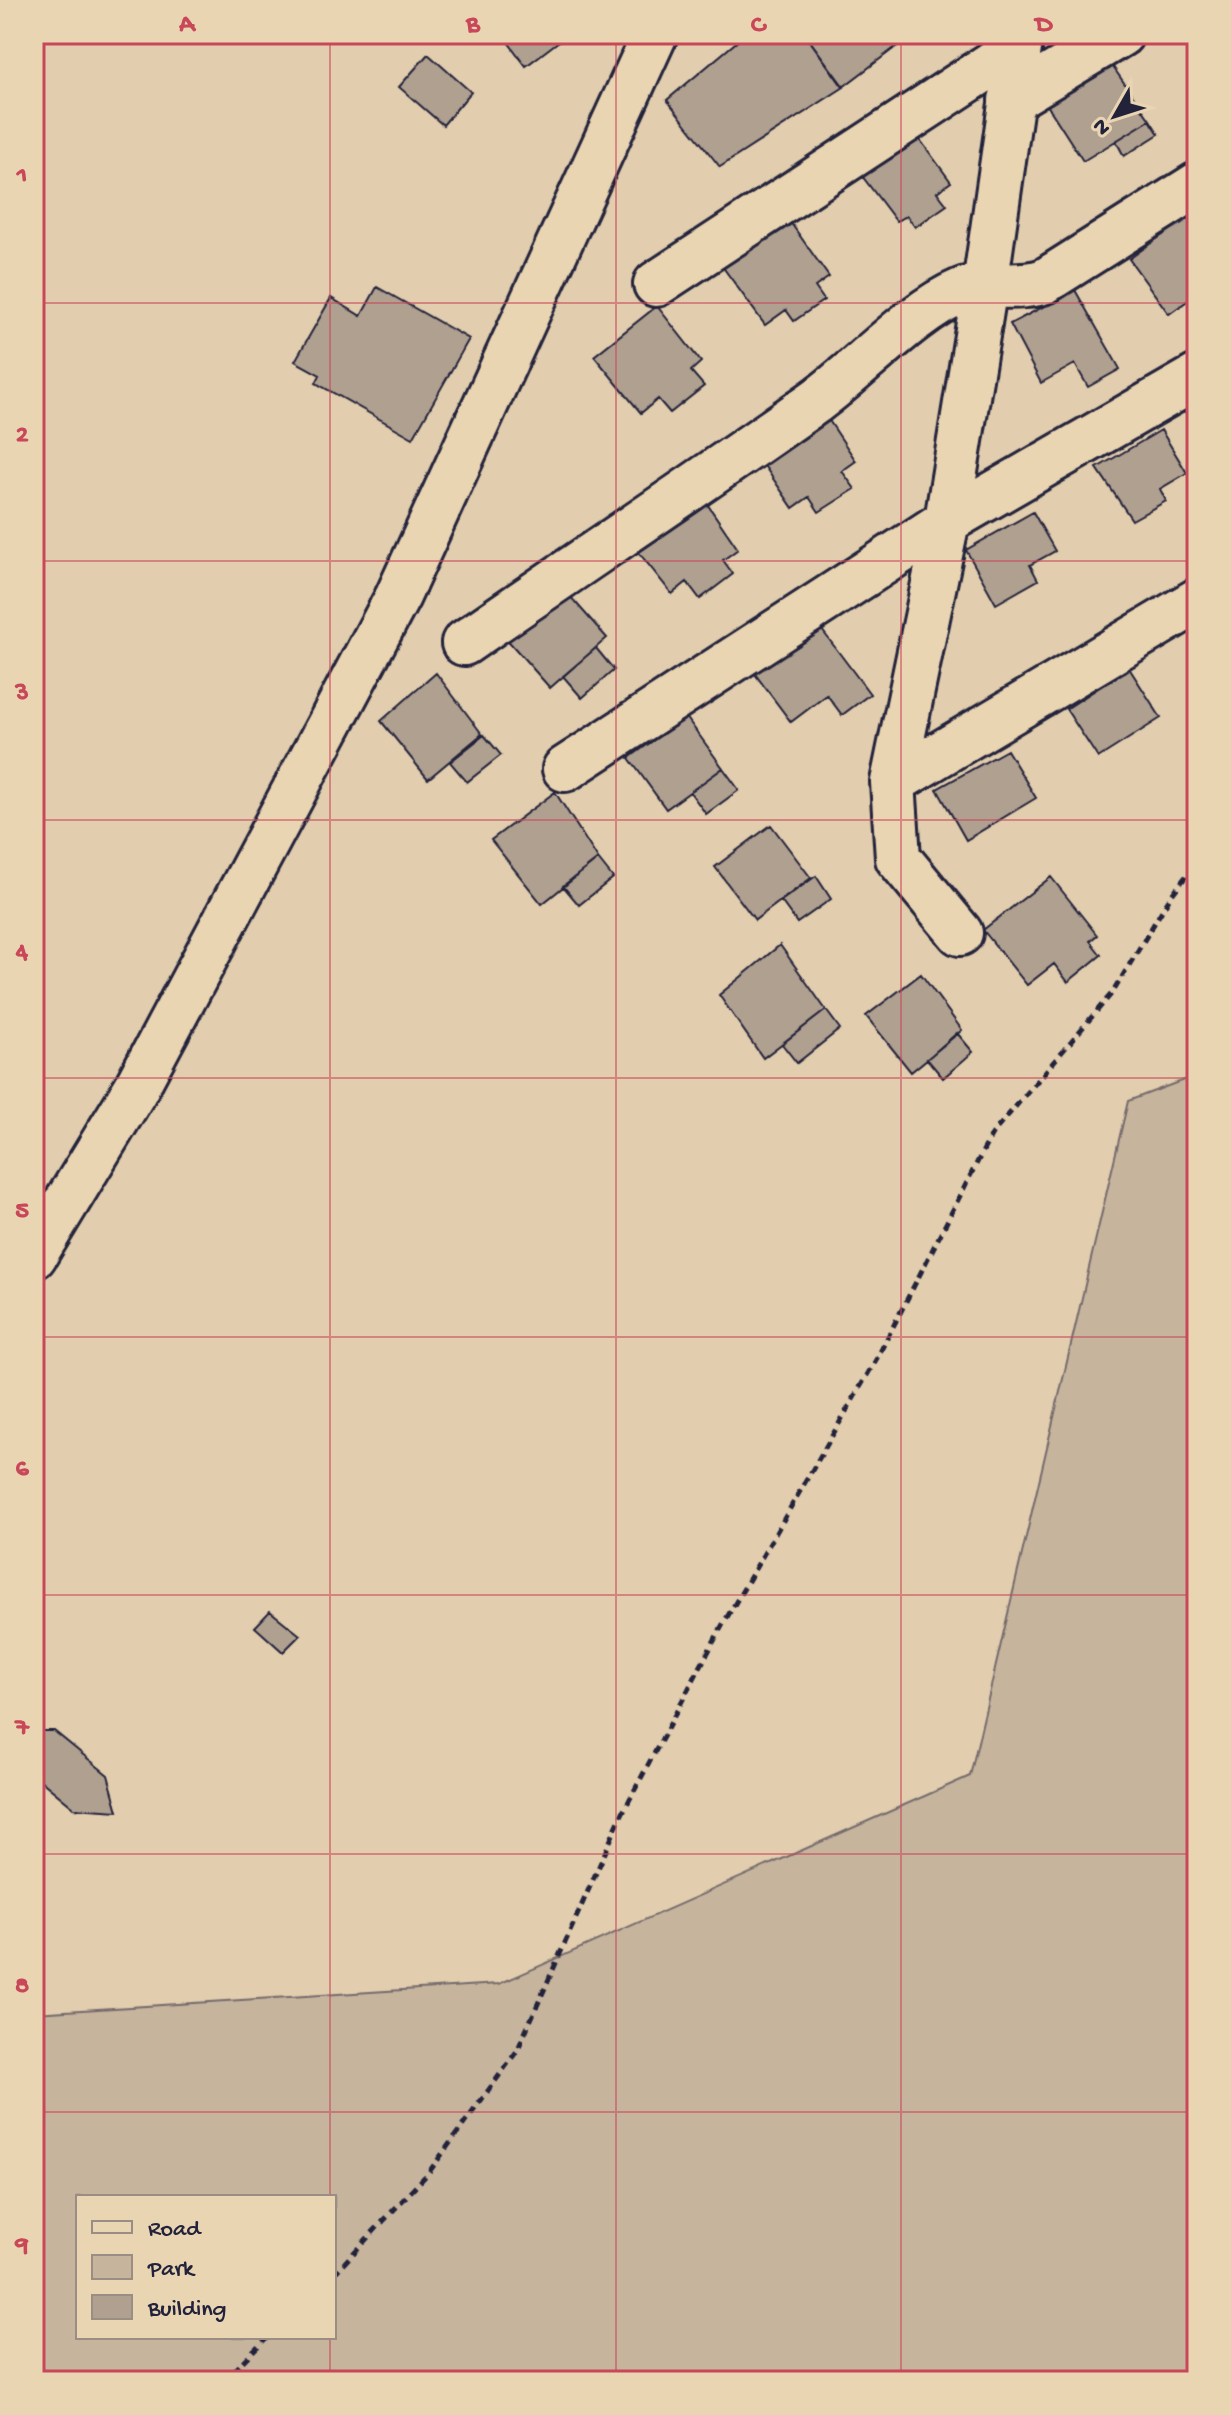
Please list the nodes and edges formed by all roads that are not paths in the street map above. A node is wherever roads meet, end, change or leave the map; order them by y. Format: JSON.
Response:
{"nodes":[{"id":1,"x":655,"y":34,"type":"edge"},
{"id":2,"x":1121,"y":34,"type":"edge"},
{"id":3,"x":1019,"y":41,"type":"edge"},
{"id":4,"x":1011,"y":100,"type":"junction"},
{"id":5,"x":1197,"y":185,"type":"edge"},
{"id":6,"x":656,"y":284,"type":"dead end"},
{"id":7,"x":985,"y":286,"type":"junction"},
{"id":8,"x":1197,"y":377,"type":"edge"},
{"id":9,"x":947,"y":521,"type":"junction"},
{"id":10,"x":1197,"y":601,"type":"edge"},
{"id":11,"x":464,"y":643,"type":"dead end"},
{"id":12,"x":565,"y":769,"type":"dead end"},
{"id":13,"x":893,"y":782,"type":"junction"},
{"id":14,"x":960,"y":933,"type":"dead end"},
{"id":15,"x":34,"y":1256,"type":"edge"}],
"edges":[{"from":1,"to":15,"type":"street"},
{"from":2,"to":4,"type":"street"},
{"from":3,"to":4,"type":"street"},
{"from":3,"to":6,"type":"street"},
{"from":4,"to":7,"type":"street"},
{"from":5,"to":7,"type":"street"},
{"from":7,"to":9,"type":"street"},
{"from":7,"to":11,"type":"street"},
{"from":8,"to":9,"type":"street"},
{"from":9,"to":12,"type":"street"},
{"from":9,"to":13,"type":"street"},
{"from":10,"to":13,"type":"street"},
{"from":13,"to":14,"type":"street"}]}
